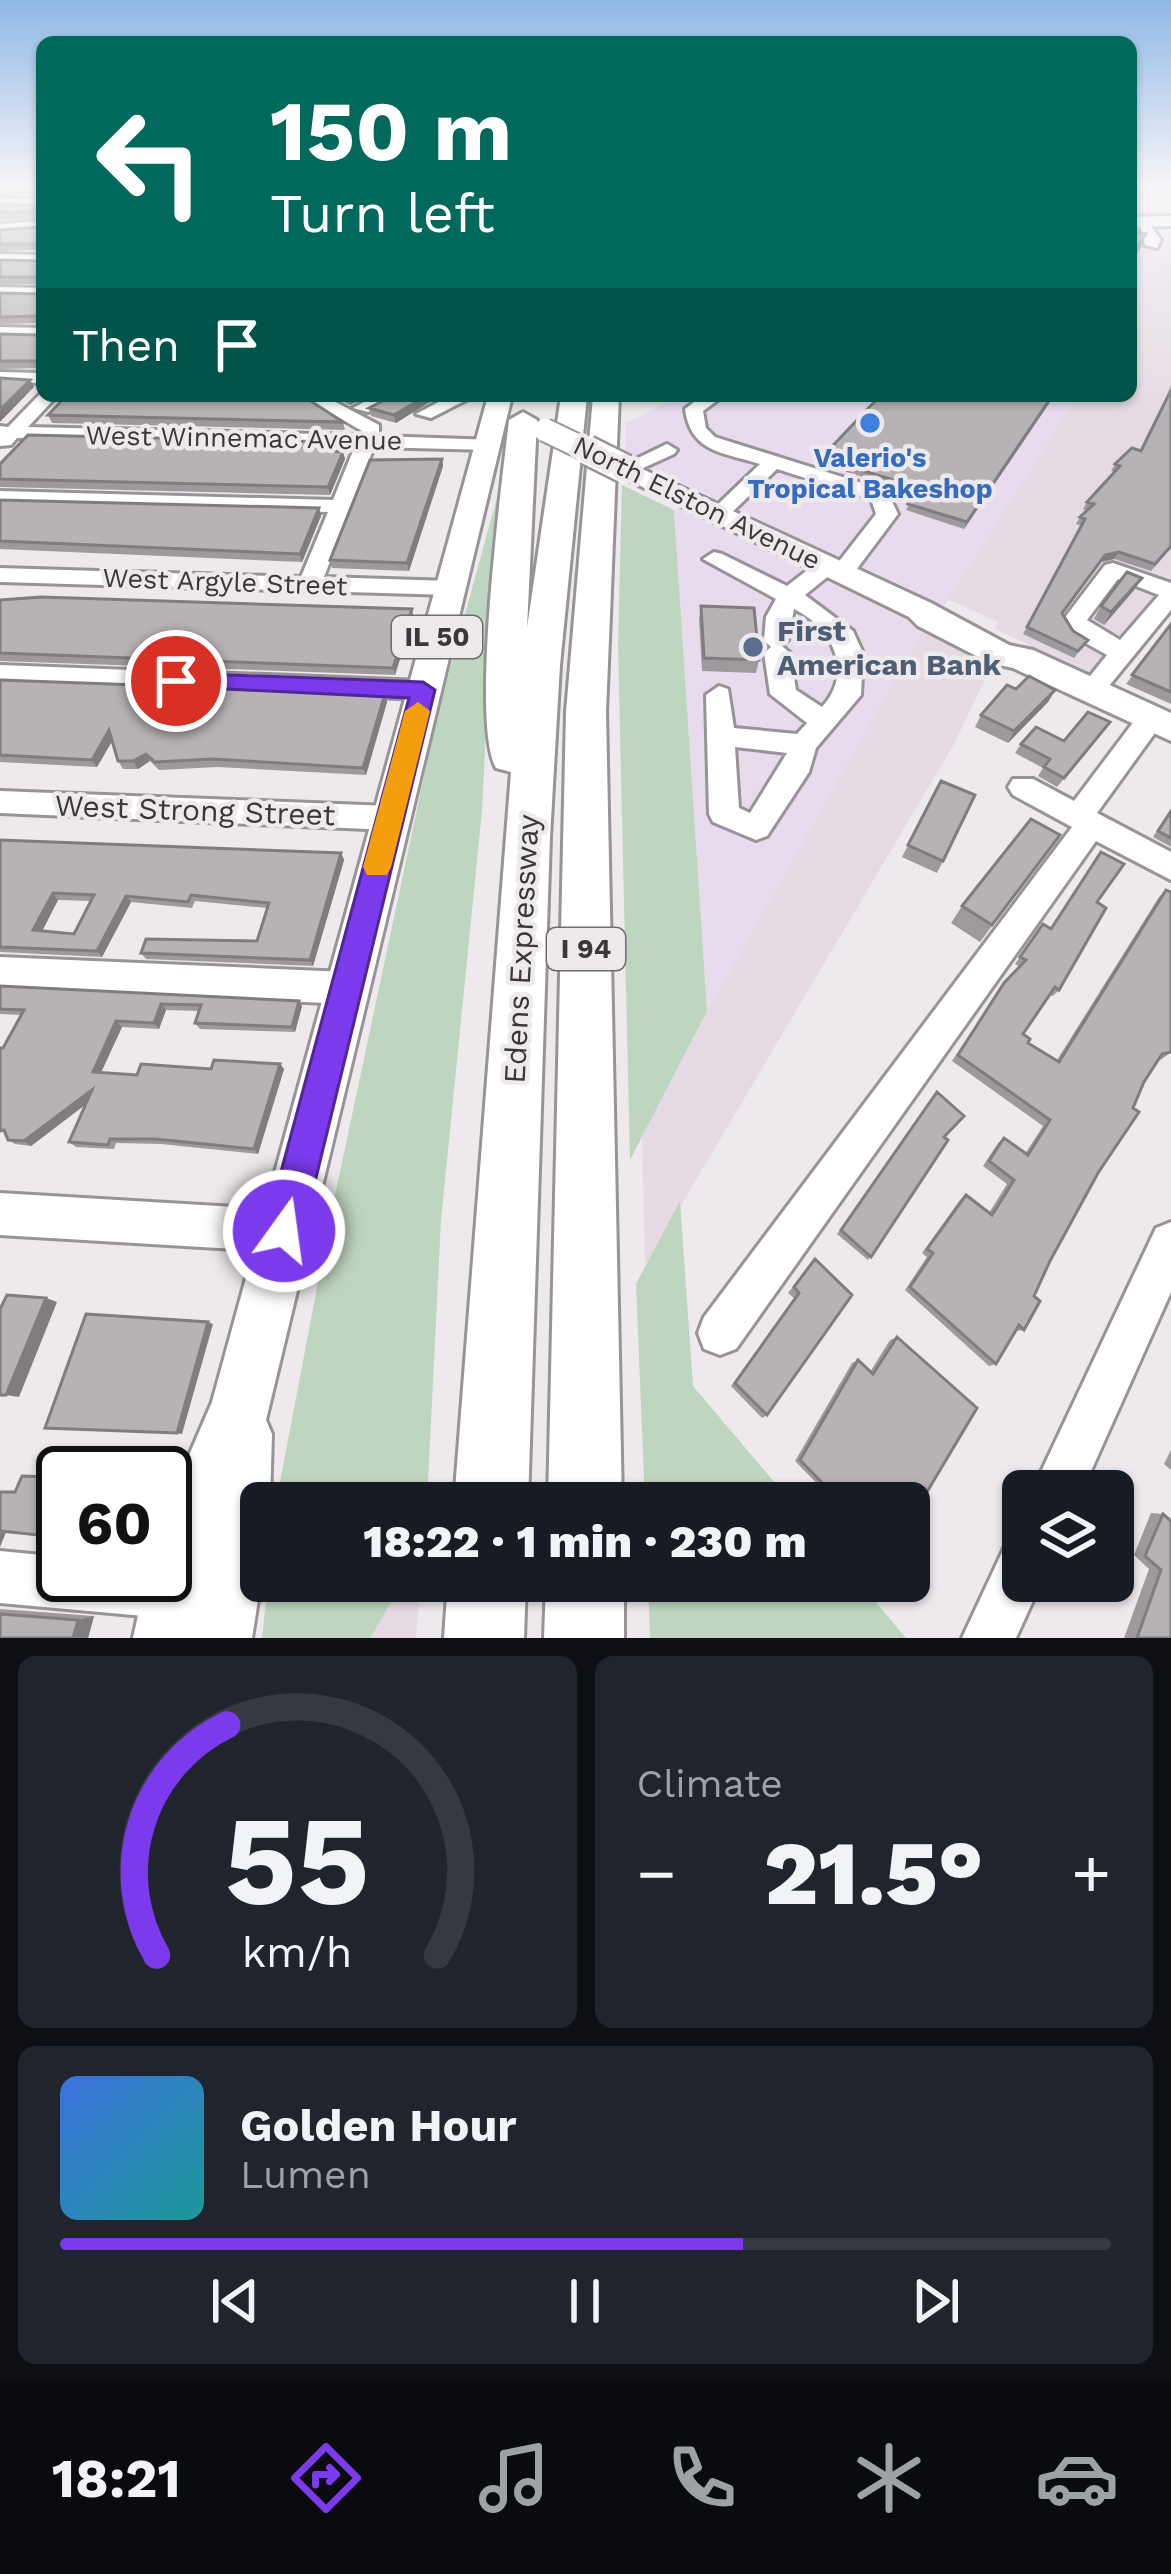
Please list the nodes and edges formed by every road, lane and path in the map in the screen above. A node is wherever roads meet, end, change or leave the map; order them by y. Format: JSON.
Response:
{"nodes":[{"id":1,"x":0,"y":291,"type":"edge"},
{"id":2,"x":36,"y":292,"type":"edge"},
{"id":3,"x":0,"y":332,"type":"edge"},
{"id":4,"x":36,"y":333,"type":"edge"},
{"id":5,"x":0,"y":377,"type":"edge"},
{"id":6,"x":36,"y":378,"type":"edge"},
{"id":7,"x":41,"y":402,"type":"edge"},
{"id":8,"x":322,"y":402,"type":"edge"},
{"id":9,"x":573,"y":402,"type":"edge"},
{"id":10,"x":606,"y":402,"type":"edge"},
{"id":11,"x":704,"y":402,"type":"edge"},
{"id":12,"x":420,"y":404,"type":"edge"},
{"id":13,"x":362,"y":408,"type":"dead end"},
{"id":14,"x":508,"y":410,"type":"edge"},
{"id":15,"x":4,"y":436,"type":"edge"},
{"id":16,"x":368,"y":441,"type":"junction"},
{"id":17,"x":424,"y":442,"type":"junction"},
{"id":18,"x":488,"y":444,"type":"junction"},
{"id":19,"x":667,"y":451,"type":"dead end"},
{"id":20,"x":773,"y":462,"type":"junction"},
{"id":21,"x":625,"y":469,"type":"junction"},
{"id":22,"x":0,"y":496,"type":"edge"},
{"id":23,"x":341,"y":506,"type":"junction"},
{"id":24,"x":718,"y":514,"type":"junction"},
{"id":25,"x":714,"y":559,"type":"dead end"},
{"id":26,"x":834,"y":569,"type":"junction"},
{"id":27,"x":0,"y":575,"type":"edge"},
{"id":28,"x":309,"y":585,"type":"junction"},
{"id":29,"x":450,"y":588,"type":"junction"},
{"id":30,"x":791,"y":597,"type":"junction"},
{"id":31,"x":1167,"y":606,"type":"edge"},
{"id":32,"x":1124,"y":652,"type":"junction"},
{"id":33,"x":0,"y":674,"type":"edge"},
{"id":34,"x":423,"y":690,"type":"junction"},
{"id":35,"x":1091,"y":691,"type":"junction"},
{"id":36,"x":718,"y":695,"type":"dead end"},
{"id":37,"x":824,"y":722,"type":"junction"},
{"id":38,"x":1161,"y":724,"type":"edge"},
{"id":39,"x":721,"y":736,"type":"junction"},
{"id":40,"x":803,"y":745,"type":"junction"},
{"id":41,"x":1023,"y":787,"type":"dead end"},
{"id":42,"x":0,"y":802,"type":"edge"},
{"id":43,"x":390,"y":818,"type":"junction"},
{"id":44,"x":1084,"y":820,"type":"junction"},
{"id":45,"x":527,"y":837,"type":"junction"},
{"id":46,"x":1171,"y":867,"type":"edge"},
{"id":47,"x":0,"y":972,"type":"edge"},
{"id":48,"x":346,"y":988,"type":"junction"},
{"id":49,"x":0,"y":1214,"type":"edge"},
{"id":50,"x":284,"y":1231,"type":"junction"},
{"id":51,"x":1171,"y":1243,"type":"edge"},
{"id":52,"x":720,"y":1333,"type":"dead end"},
{"id":53,"x":1067,"y":1470,"type":"edge"},
{"id":54,"x":492,"y":1482,"type":"edge"},
{"id":55,"x":585,"y":1482,"type":"edge"},
{"id":56,"x":0,"y":1577,"type":"edge"},
{"id":57,"x":486,"y":1602,"type":"edge"},
{"id":58,"x":585,"y":1602,"type":"edge"},
{"id":59,"x":1005,"y":1602,"type":"edge"},
{"id":60,"x":188,"y":1623,"type":"edge"},
{"id":61,"x":484,"y":1638,"type":"edge"},
{"id":62,"x":584,"y":1638,"type":"edge"},
{"id":63,"x":988,"y":1638,"type":"edge"}],
"edges":[{"from":1,"to":2,"type":"street"},
{"from":3,"to":4,"type":"street"},
{"from":5,"to":6,"type":"street"},
{"from":7,"to":15,"type":"street"},
{"from":8,"to":16,"type":"street"},
{"from":9,"to":45,"type":"highway","name":"Edens Expressway","number":"I 94"},
{"from":10,"to":55,"type":"highway","name":"Edens Expressway","number":"I 94"},
{"from":11,"to":20,"type":"street"},
{"from":12,"to":13,"type":"street"},
{"from":12,"to":17,"type":"street"},
{"from":14,"to":18,"type":"main road","number":"IL 50"},
{"from":14,"to":21,"type":"main road","name":"North Elston Avenue","bridge":true},
{"from":14,"to":45,"type":"highway"},
{"from":15,"to":16,"type":"street","name":"West Winnemac Avenue"},
{"from":16,"to":17,"type":"street","name":"West Winnemac Avenue"},
{"from":16,"to":23,"type":"street"},
{"from":17,"to":18,"type":"street","name":"West Winnemac Avenue"},
{"from":18,"to":29,"type":"main road","number":"IL 50"},
{"from":19,"to":21,"type":"street"},
{"from":20,"to":24,"type":"street"},
{"from":20,"to":26,"type":"street"},
{"from":21,"to":24,"type":"main road","name":"North Elston Avenue"},
{"from":22,"to":23,"type":"street"},
{"from":23,"to":28,"type":"street"},
{"from":24,"to":26,"type":"main road","name":"North Elston Avenue"},
{"from":25,"to":30,"type":"street"},
{"from":26,"to":30,"type":"street"},
{"from":26,"to":35,"type":"main road","name":"North Elston Avenue"},
{"from":27,"to":28,"type":"street","name":"West Argyle Street"},
{"from":28,"to":29,"type":"street","name":"West Argyle Street"},
{"from":29,"to":34,"type":"main road","number":"IL 50"},
{"from":30,"to":37,"type":"street"},
{"from":30,"to":37,"type":"street"},
{"from":31,"to":32,"type":"street"},
{"from":31,"to":32,"type":"street"},
{"from":32,"to":35,"type":"street"},
{"from":33,"to":34,"type":"street"},
{"from":34,"to":43,"type":"main road","number":"IL 50"},
{"from":35,"to":38,"type":"main road","name":"North Elston Avenue"},
{"from":36,"to":39,"type":"street"},
{"from":37,"to":40,"type":"street"},
{"from":38,"to":44,"type":"street"},
{"from":39,"to":40,"type":"street"},
{"from":39,"to":40,"type":"street"},
{"from":41,"to":44,"type":"street"},
{"from":42,"to":43,"type":"street","name":"West Strong Street"},
{"from":43,"to":48,"type":"main road","number":"IL 50"},
{"from":44,"to":46,"type":"street"},
{"from":44,"to":52,"type":"street"},
{"from":45,"to":54,"type":"highway","name":"Edens Expressway","number":"I 94"},
{"from":47,"to":48,"type":"street"},
{"from":48,"to":50,"type":"main road","number":"IL 50"},
{"from":49,"to":50,"type":"street"},
{"from":50,"to":60,"type":"main road","number":"IL 50"},
{"from":51,"to":53,"type":"street"},
{"from":56,"to":60,"type":"street"},
{"from":57,"to":61,"type":"highway"},
{"from":58,"to":62,"type":"highway"},
{"from":59,"to":63,"type":"street"}]}
